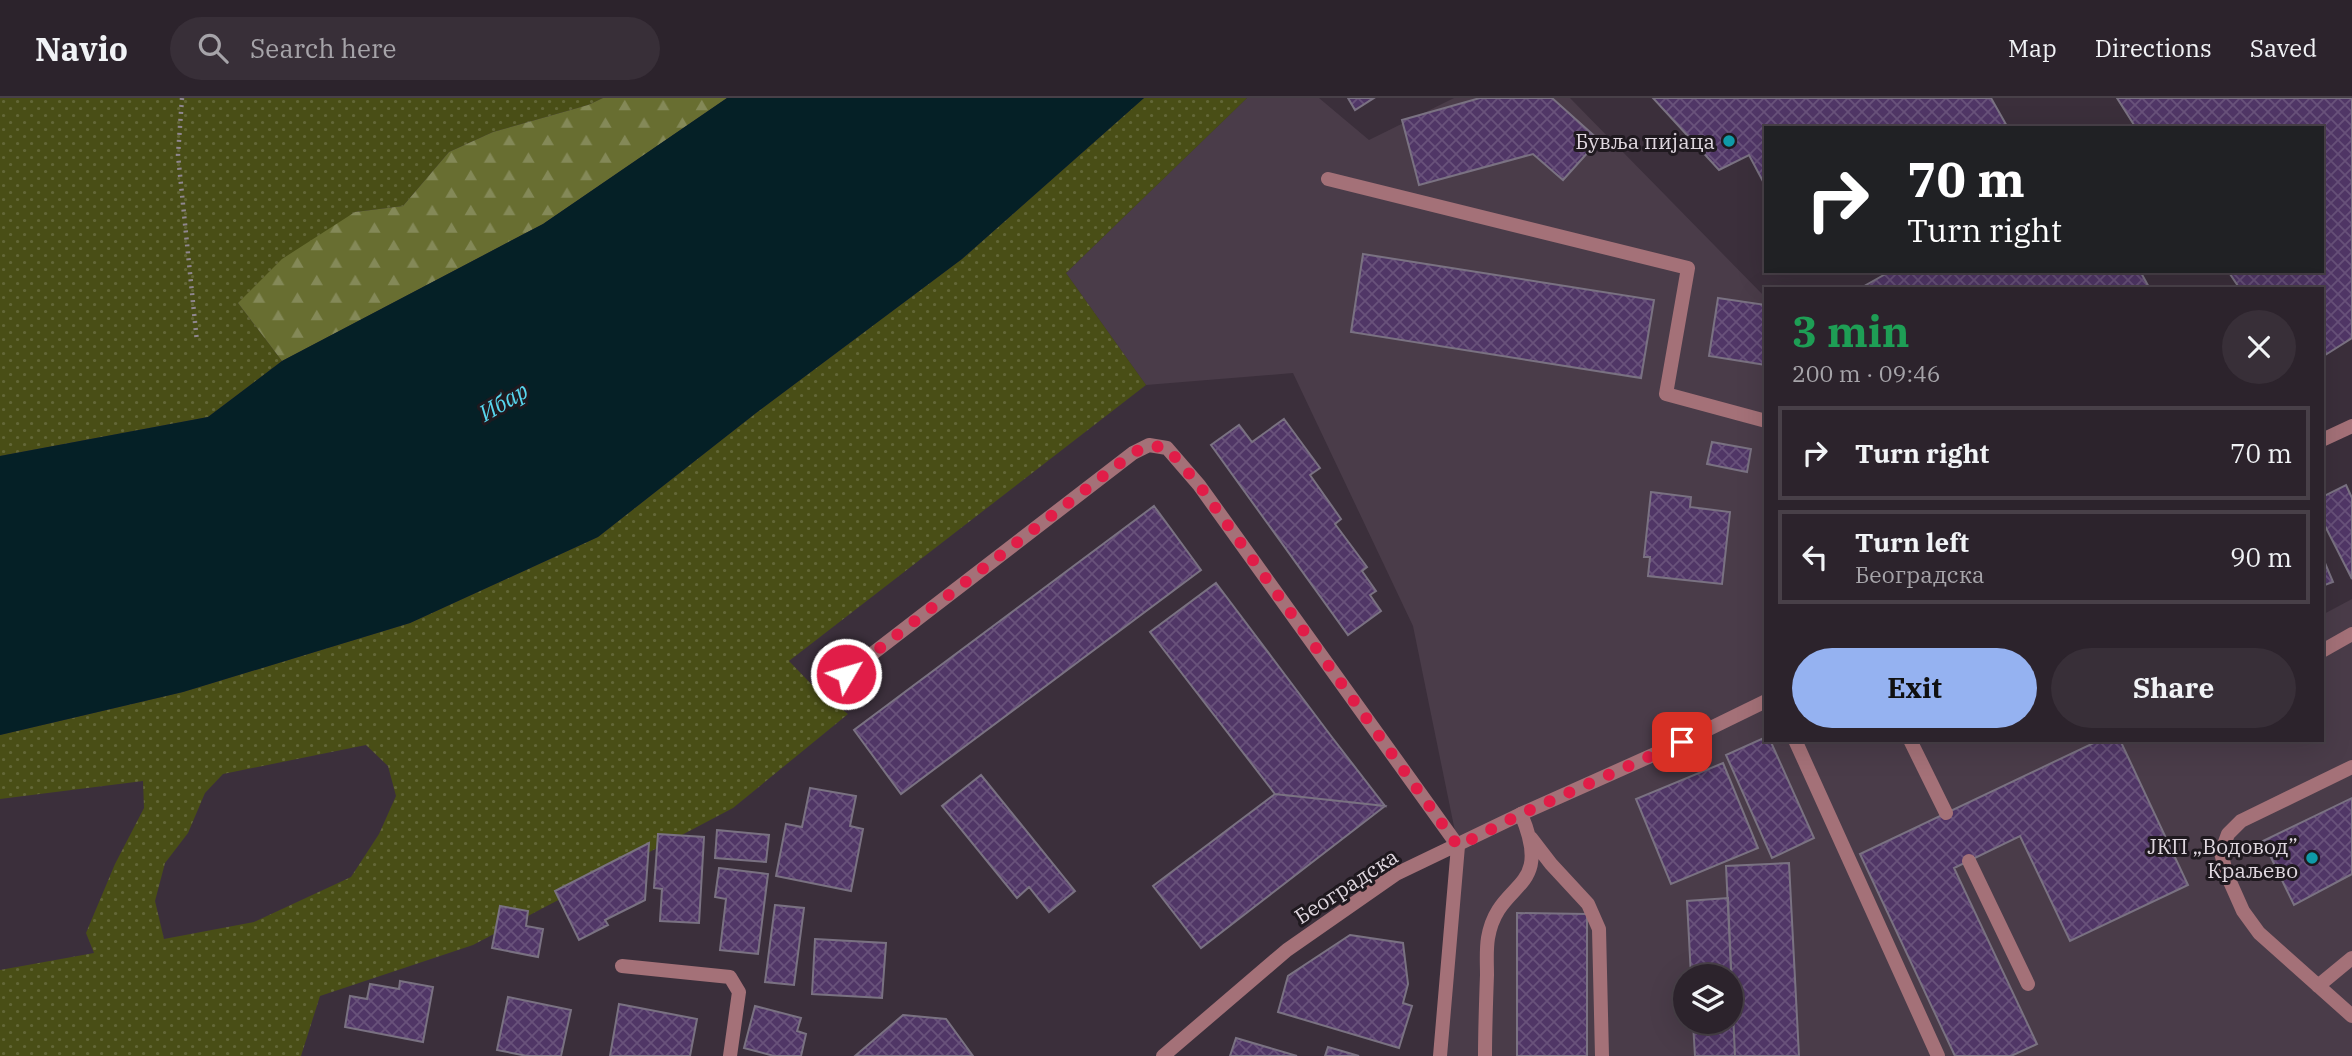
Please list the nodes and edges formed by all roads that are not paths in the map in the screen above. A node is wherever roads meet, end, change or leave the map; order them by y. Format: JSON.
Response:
{"nodes":[{"id":1,"x":1328,"y":178,"type":"dead end"},
{"id":2,"x":1764,"y":420,"type":"edge"},
{"id":3,"x":2352,"y":426,"type":"edge"},
{"id":4,"x":2324,"y":439,"type":"edge"},
{"id":5,"x":2352,"y":634,"type":"edge"},
{"id":6,"x":2324,"y":650,"type":"edge"},
{"id":7,"x":846,"y":674,"type":"dead end"},
{"id":8,"x":1764,"y":702,"type":"edge"},
{"id":9,"x":1796,"y":742,"type":"edge"},
{"id":10,"x":1911,"y":742,"type":"edge"},
{"id":11,"x":2352,"y":767,"type":"edge"},
{"id":12,"x":1946,"y":813,"type":"dead end"},
{"id":13,"x":1521,"y":814,"type":"junction"},
{"id":14,"x":1530,"y":836,"type":"junction"},
{"id":15,"x":1458,"y":846,"type":"junction"},
{"id":16,"x":1969,"y":861,"type":"dead end"},
{"id":17,"x":2352,"y":958,"type":"edge"},
{"id":18,"x":622,"y":966,"type":"dead end"},
{"id":19,"x":2028,"y":984,"type":"dead end"},
{"id":20,"x":2318,"y":986,"type":"junction"},
{"id":21,"x":2352,"y":1016,"type":"edge"},
{"id":22,"x":730,"y":1056,"type":"edge"},
{"id":23,"x":1163,"y":1056,"type":"edge"},
{"id":24,"x":1440,"y":1056,"type":"edge"},
{"id":25,"x":1485,"y":1056,"type":"edge"},
{"id":26,"x":1602,"y":1056,"type":"edge"},
{"id":27,"x":1938,"y":1056,"type":"edge"}],
"edges":[{"from":1,"to":2,"type":"street"},
{"from":3,"to":4,"type":"street"},
{"from":5,"to":6,"type":"street"},
{"from":7,"to":15,"type":"street"},
{"from":8,"to":13,"type":"street","name":"Београдска"},
{"from":9,"to":27,"type":"street"},
{"from":10,"to":12,"type":"street"},
{"from":11,"to":20,"type":"street"},
{"from":13,"to":14,"type":"street"},
{"from":13,"to":15,"type":"street","name":"Београдска"},
{"from":14,"to":25,"type":"street"},
{"from":14,"to":26,"type":"street"},
{"from":15,"to":23,"type":"street","name":"Београдска"},
{"from":15,"to":24,"type":"street"},
{"from":16,"to":19,"type":"street"},
{"from":17,"to":20,"type":"street"},
{"from":18,"to":22,"type":"street"},
{"from":20,"to":21,"type":"street"}]}
